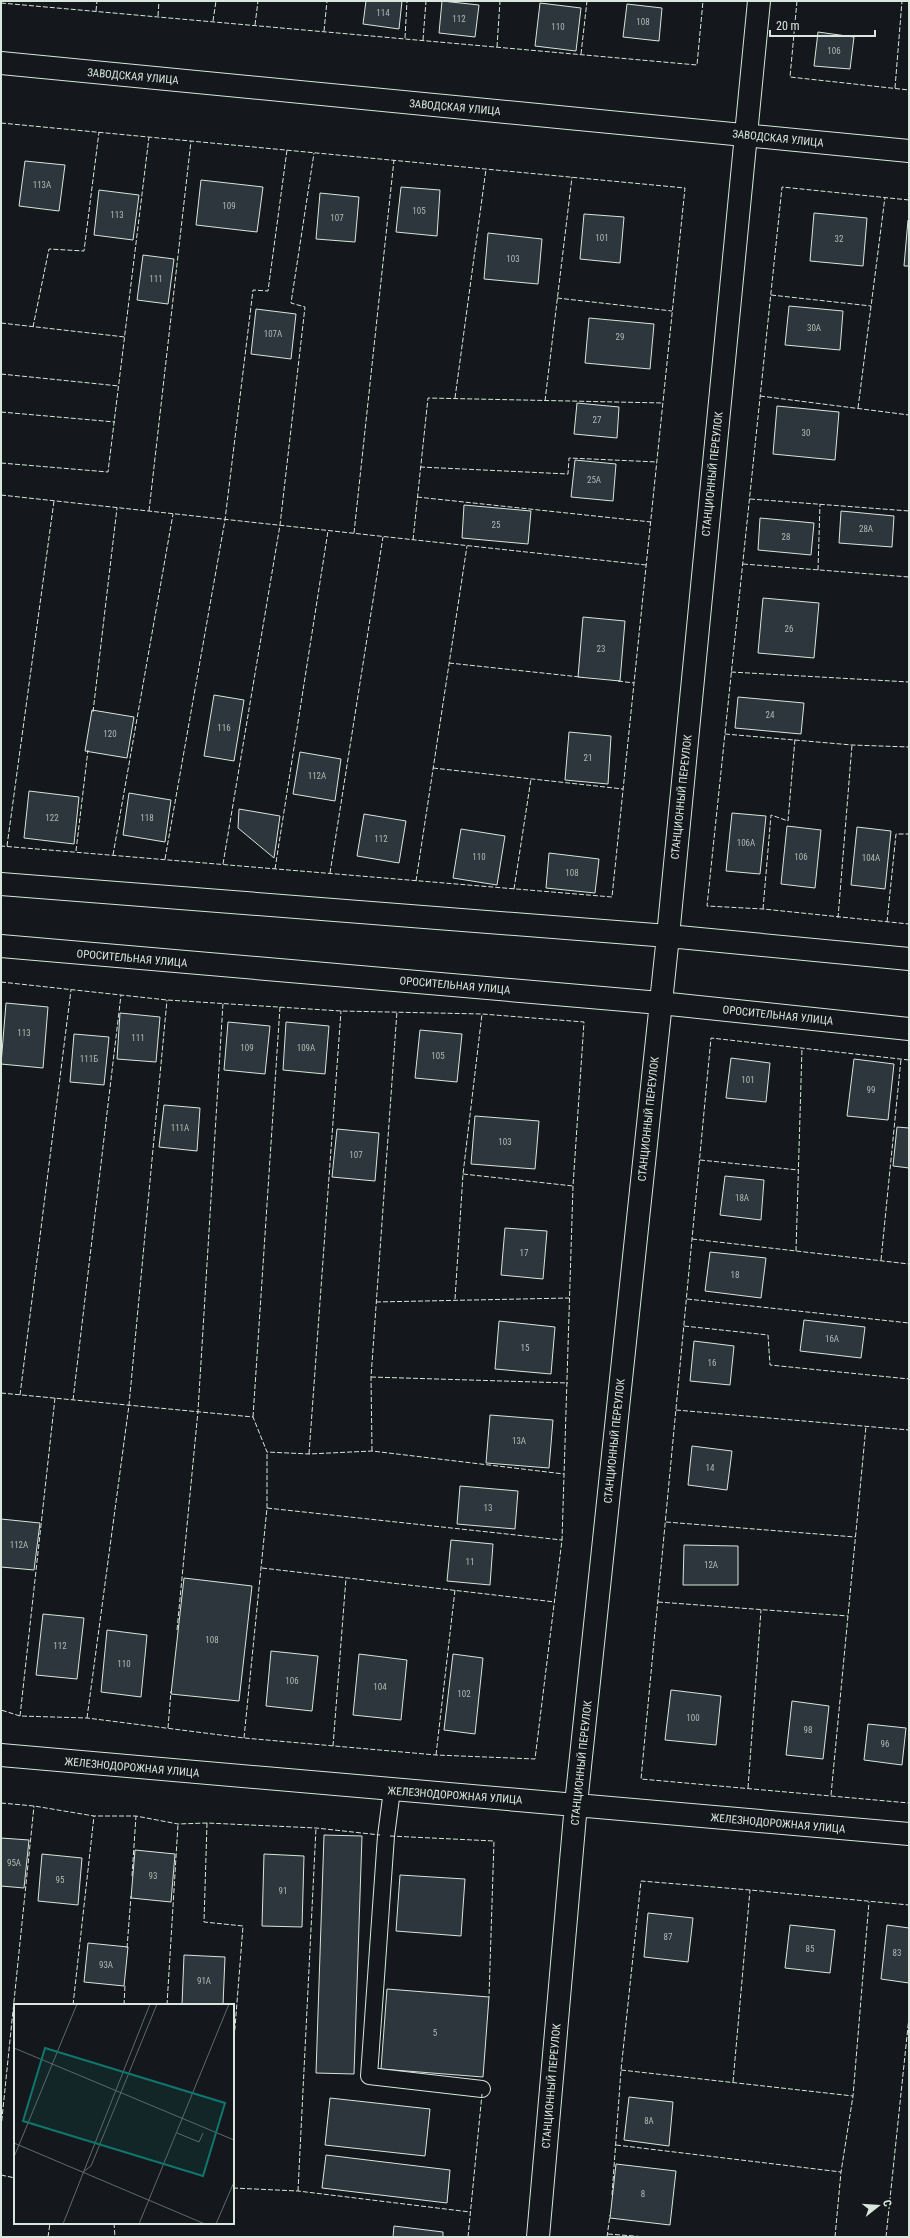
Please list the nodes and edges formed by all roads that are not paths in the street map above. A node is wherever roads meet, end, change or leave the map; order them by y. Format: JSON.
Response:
{"nodes":[{"id":1,"x":759,"y":1,"type":"edge"},
{"id":2,"x":1,"y":63,"type":"edge"},
{"id":3,"x":745,"y":134,"type":"junction"},
{"id":4,"x":909,"y":151,"type":"edge"},
{"id":5,"x":1,"y":884,"type":"edge"},
{"id":6,"x":668,"y":936,"type":"junction"},
{"id":7,"x":1,"y":946,"type":"edge"},
{"id":8,"x":909,"y":959,"type":"edge"},
{"id":9,"x":660,"y":1003,"type":"junction"},
{"id":10,"x":909,"y":1029,"type":"edge"},
{"id":11,"x":1,"y":1755,"type":"edge"},
{"id":12,"x":392,"y":1790,"type":"junction"},
{"id":13,"x":576,"y":1804,"type":"junction"},
{"id":14,"x":909,"y":1834,"type":"edge"},
{"id":15,"x":482,"y":2089,"type":"dead end"},
{"id":16,"x":538,"y":2237,"type":"edge"}],
"edges":[{"from":1,"to":3,"type":"street","name":"СТАНЦИОННЫЙ ПЕРЕУЛОК"},
{"from":2,"to":3,"type":"street","name":"ЗАВОДСКАЯ УЛИЦА"},
{"from":3,"to":4,"type":"street","name":"ЗАВОДСКАЯ УЛИЦА"},
{"from":3,"to":6,"type":"street","name":"СТАНЦИОННЫЙ ПЕРЕУЛОК"},
{"from":5,"to":6,"type":"street"},
{"from":6,"to":8,"type":"street"},
{"from":6,"to":9,"type":"street","name":"СТАНЦИОННЫЙ ПЕРЕУЛОК"},
{"from":7,"to":9,"type":"street","name":"ОРОСИТЕЛЬНАЯ УЛИЦА"},
{"from":9,"to":10,"type":"street","name":"ОРОСИТЕЛЬНАЯ УЛИЦА"},
{"from":9,"to":13,"type":"street","name":"СТАНЦИОННЫЙ ПЕРЕУЛОК"},
{"from":11,"to":12,"type":"street","name":"ЖЕЛЕЗНОДОРОЖНАЯ УЛИЦА"},
{"from":12,"to":13,"type":"street","name":"ЖЕЛЕЗНОДОРОЖНАЯ УЛИЦА"},
{"from":12,"to":15,"type":"lane"},
{"from":13,"to":14,"type":"street","name":"ЖЕЛЕЗНОДОРОЖНАЯ УЛИЦА"},
{"from":13,"to":16,"type":"street","name":"СТАНЦИОННЫЙ ПЕРЕУЛОК"}]}
